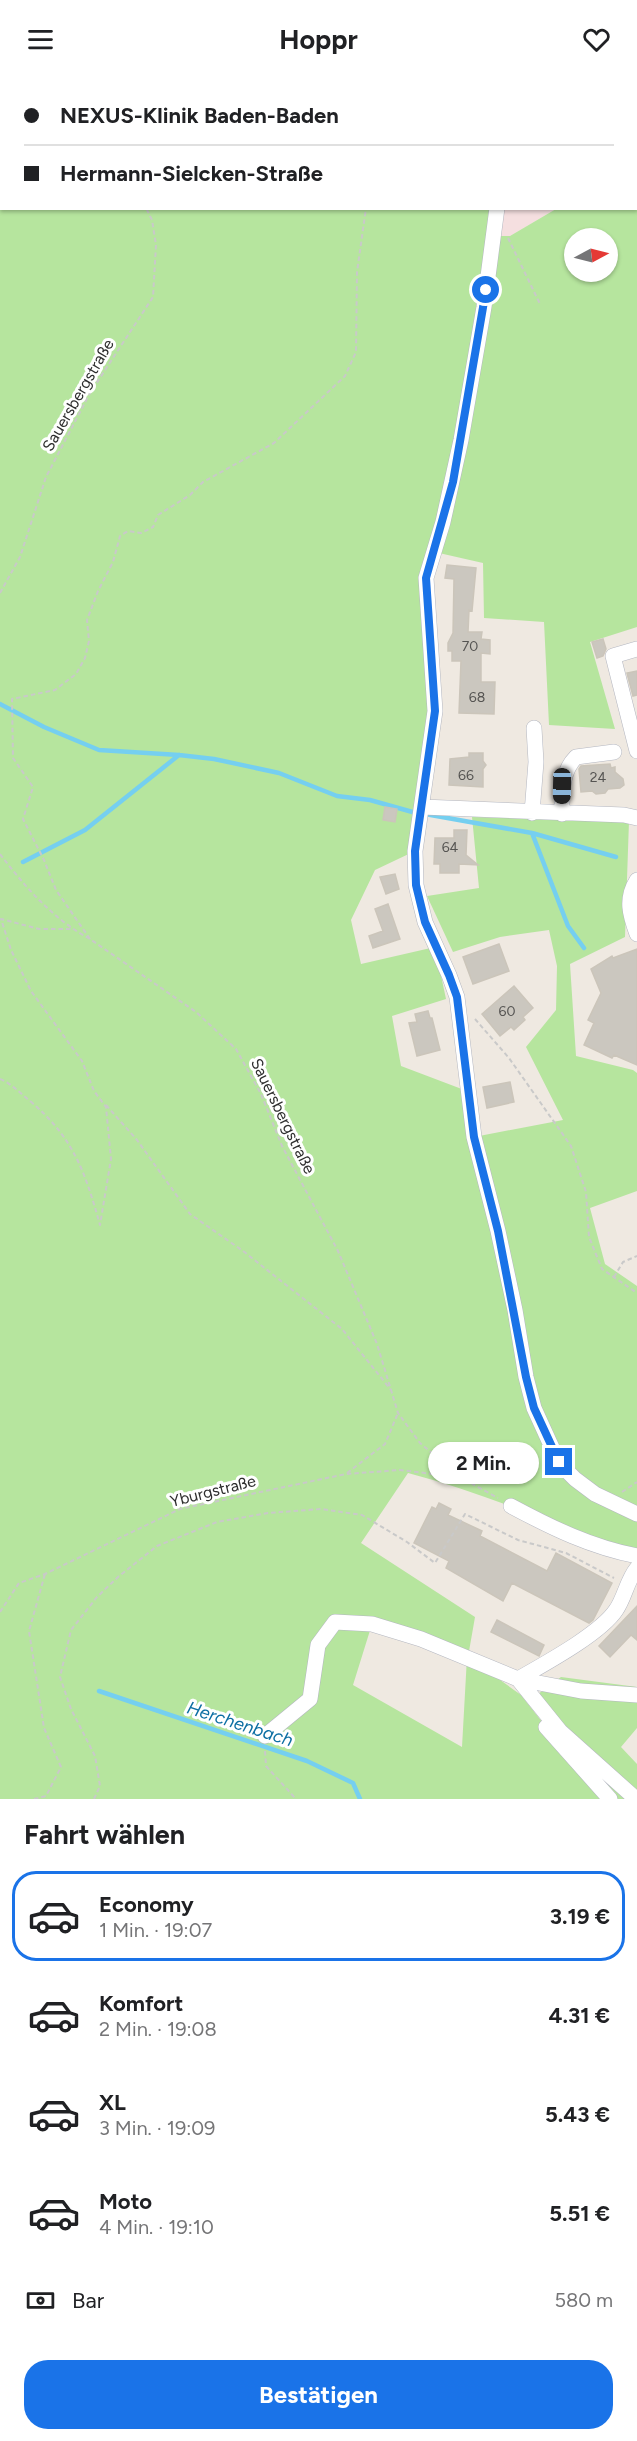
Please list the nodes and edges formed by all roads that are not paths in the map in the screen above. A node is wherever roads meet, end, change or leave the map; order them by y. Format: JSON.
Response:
{"nodes":[{"id":1,"x":497,"y":210,"type":"edge"},
{"id":2,"x":637,"y":649,"type":"edge"},
{"id":3,"x":534,"y":728,"type":"dead end"},
{"id":4,"x":637,"y":751,"type":"edge"},
{"id":5,"x":614,"y":752,"type":"dead end"},
{"id":6,"x":421,"y":812,"type":"junction"},
{"id":7,"x":532,"y":813,"type":"junction"},
{"id":8,"x":562,"y":814,"type":"junction"},
{"id":9,"x":637,"y":818,"type":"edge"},
{"id":10,"x":637,"y":880,"type":"edge"},
{"id":11,"x":637,"y":934,"type":"edge"},
{"id":12,"x":511,"y":1506,"type":"road end"},
{"id":13,"x":637,"y":1514,"type":"edge"},
{"id":14,"x":637,"y":1556,"type":"edge"},
{"id":15,"x":637,"y":1568,"type":"edge"},
{"id":16,"x":518,"y":1679,"type":"junction"},
{"id":17,"x":637,"y":1695,"type":"edge"},
{"id":18,"x":265,"y":1736,"type":"road end"},
{"id":19,"x":610,"y":1799,"type":"edge"},
{"id":20,"x":636,"y":1799,"type":"edge"}],
"edges":[{"from":1,"to":6,"type":"street"},
{"from":2,"to":4,"type":"street"},
{"from":3,"to":7,"type":"street"},
{"from":5,"to":8,"type":"street"},
{"from":6,"to":7,"type":"street"},
{"from":6,"to":13,"type":"street"},
{"from":7,"to":8,"type":"street"},
{"from":8,"to":9,"type":"street"},
{"from":10,"to":11,"type":"street"},
{"from":12,"to":14,"type":"street"},
{"from":15,"to":16,"type":"street"},
{"from":16,"to":17,"type":"street"},
{"from":16,"to":18,"type":"street"},
{"from":16,"to":19,"type":"street"},
{"from":16,"to":20,"type":"street"}]}
